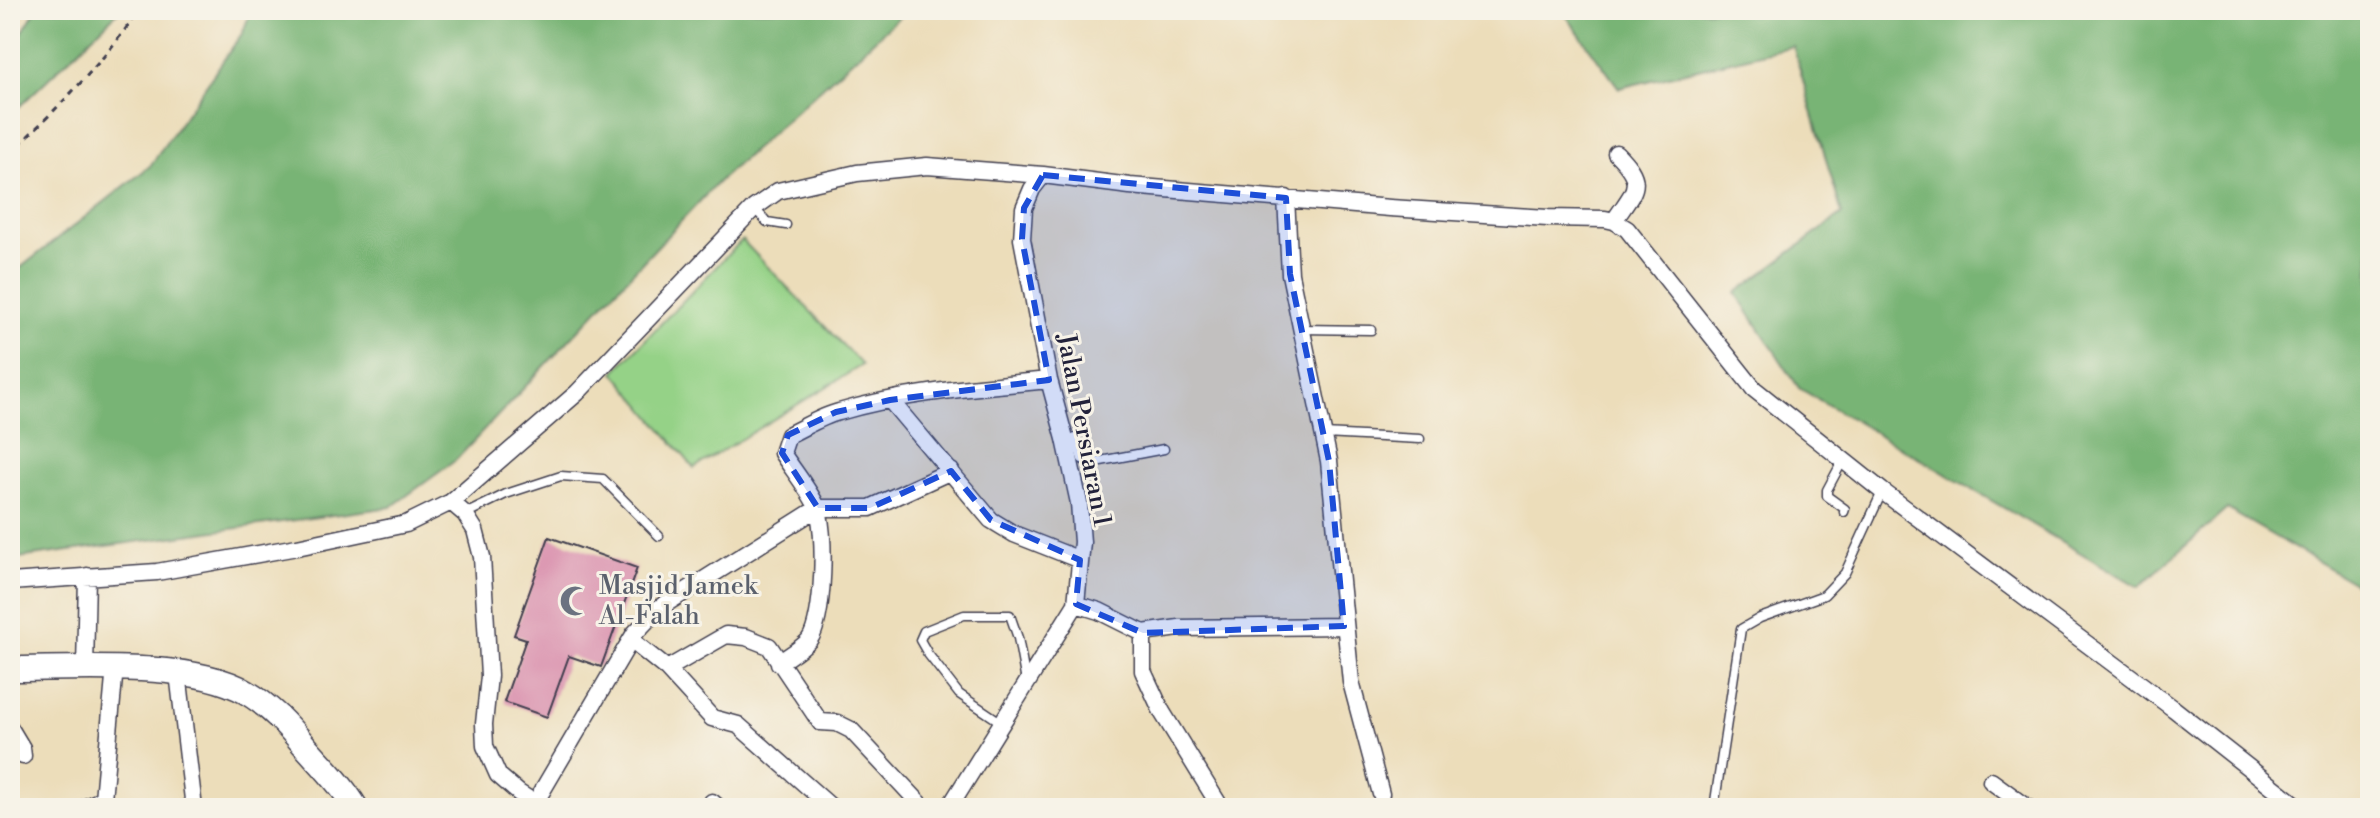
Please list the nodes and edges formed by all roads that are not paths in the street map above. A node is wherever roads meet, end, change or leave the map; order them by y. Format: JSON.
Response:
{"nodes":[{"id":1,"x":1616,"y":153,"type":"dead end"},
{"id":2,"x":1043,"y":175,"type":"junction"},
{"id":3,"x":1286,"y":198,"type":"junction"},
{"id":4,"x":754,"y":208,"type":"junction"},
{"id":5,"x":1614,"y":221,"type":"junction"},
{"id":6,"x":786,"y":225,"type":"dead end"},
{"id":7,"x":1301,"y":329,"type":"junction"},
{"id":8,"x":1371,"y":330,"type":"dead end"},
{"id":9,"x":1049,"y":380,"type":"junction"},
{"id":10,"x":890,"y":400,"type":"junction"},
{"id":11,"x":1324,"y":434,"type":"junction"},
{"id":12,"x":1070,"y":439,"type":"junction"},
{"id":13,"x":1420,"y":439,"type":"dead end"},
{"id":14,"x":1164,"y":449,"type":"dead end"},
{"id":15,"x":1843,"y":459,"type":"junction"},
{"id":16,"x":951,"y":471,"type":"junction"},
{"id":17,"x":1882,"y":491,"type":"junction"},
{"id":18,"x":451,"y":502,"type":"junction"},
{"id":19,"x":818,"y":508,"type":"junction"},
{"id":20,"x":1844,"y":512,"type":"dead end"},
{"id":21,"x":465,"y":514,"type":"junction"},
{"id":22,"x":659,"y":536,"type":"dead end"},
{"id":23,"x":1080,"y":560,"type":"junction"},
{"id":24,"x":87,"y":576,"type":"junction"},
{"id":25,"x":10,"y":582,"type":"edge"},
{"id":26,"x":1076,"y":604,"type":"junction"},
{"id":27,"x":1344,"y":626,"type":"junction"},
{"id":28,"x":1143,"y":633,"type":"junction"},
{"id":29,"x":631,"y":640,"type":"junction"},
{"id":30,"x":779,"y":663,"type":"junction"},
{"id":31,"x":115,"y":667,"type":"junction"},
{"id":32,"x":10,"y":669,"type":"edge"},
{"id":33,"x":85,"y":669,"type":"junction"},
{"id":34,"x":667,"y":669,"type":"junction"},
{"id":35,"x":178,"y":673,"type":"junction"},
{"id":36,"x":1027,"y":687,"type":"junction"},
{"id":37,"x":1002,"y":723,"type":"junction"},
{"id":38,"x":10,"y":728,"type":"edge"},
{"id":39,"x":23,"y":756,"type":"dead end"},
{"id":40,"x":1991,"y":781,"type":"dead end"},
{"id":41,"x":1381,"y":794,"type":"dead end"},
{"id":42,"x":535,"y":806,"type":"edge"},
{"id":43,"x":84,"y":808,"type":"edge"},
{"id":44,"x":194,"y":808,"type":"edge"},
{"id":45,"x":356,"y":808,"type":"edge"},
{"id":46,"x":832,"y":808,"type":"edge"},
{"id":47,"x":924,"y":808,"type":"edge"},
{"id":48,"x":949,"y":808,"type":"edge"},
{"id":49,"x":1221,"y":808,"type":"edge"},
{"id":50,"x":1714,"y":808,"type":"edge"},
{"id":51,"x":2028,"y":808,"type":"edge"},
{"id":52,"x":2300,"y":808,"type":"edge"}],
"edges":[{"from":1,"to":5,"type":"street"},
{"from":2,"to":3,"type":"street"},
{"from":2,"to":4,"type":"street"},
{"from":2,"to":9,"type":"street","name":"Jalan Persiaran 1"},
{"from":3,"to":5,"type":"street"},
{"from":3,"to":7,"type":"street"},
{"from":4,"to":6,"type":"lane"},
{"from":4,"to":18,"type":"street"},
{"from":5,"to":15,"type":"street"},
{"from":7,"to":8,"type":"lane"},
{"from":7,"to":11,"type":"street"},
{"from":9,"to":10,"type":"street"},
{"from":9,"to":12,"type":"street","name":"Jalan Persiaran 1"},
{"from":10,"to":16,"type":"street"},
{"from":10,"to":19,"type":"street"},
{"from":11,"to":13,"type":"lane"},
{"from":11,"to":27,"type":"street"},
{"from":12,"to":14,"type":"lane"},
{"from":12,"to":23,"type":"street","name":"Jalan Persiaran 1"},
{"from":15,"to":17,"type":"street"},
{"from":15,"to":20,"type":"lane"},
{"from":16,"to":19,"type":"street"},
{"from":16,"to":23,"type":"street"},
{"from":17,"to":50,"type":"lane"},
{"from":17,"to":52,"type":"street"},
{"from":18,"to":21,"type":"street"},
{"from":18,"to":24,"type":"street"},
{"from":19,"to":29,"type":"street"},
{"from":19,"to":30,"type":"street"},
{"from":21,"to":22,"type":"lane"},
{"from":21,"to":42,"type":"street"},
{"from":23,"to":26,"type":"street","name":"Jalan Persiaran 1"},
{"from":24,"to":25,"type":"street"},
{"from":24,"to":33,"type":"street"},
{"from":26,"to":28,"type":"street"},
{"from":26,"to":36,"type":"street","name":"Jalan Persiaran 1"},
{"from":27,"to":28,"type":"street"},
{"from":27,"to":41,"type":"street"},
{"from":28,"to":49,"type":"street"},
{"from":29,"to":34,"type":"street"},
{"from":29,"to":42,"type":"street"},
{"from":30,"to":34,"type":"street"},
{"from":30,"to":47,"type":"street"},
{"from":31,"to":33,"type":"main road"},
{"from":31,"to":35,"type":"main road"},
{"from":31,"to":43,"type":"street"},
{"from":32,"to":33,"type":"main road"},
{"from":34,"to":46,"type":"street"},
{"from":35,"to":44,"type":"street"},
{"from":35,"to":45,"type":"main road"},
{"from":36,"to":37,"type":"street","name":"Jalan Persiaran 1"},
{"from":36,"to":37,"type":"lane"},
{"from":37,"to":48,"type":"street","name":"Jalan Persiaran 1"},
{"from":38,"to":39,"type":"street"},
{"from":40,"to":51,"type":"street"}]}
